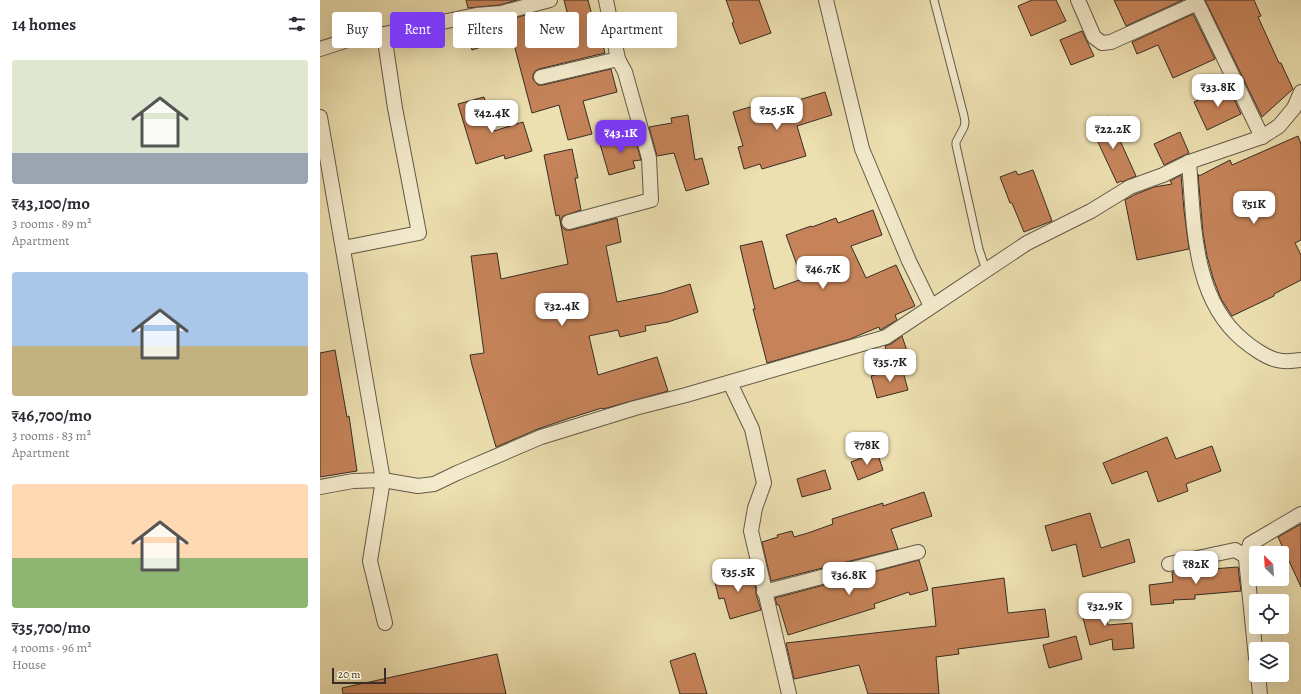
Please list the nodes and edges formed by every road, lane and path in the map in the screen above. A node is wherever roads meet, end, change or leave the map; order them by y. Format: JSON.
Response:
{"nodes":[{"id":1,"x":550,"y":0,"type":"edge"},
{"id":2,"x":606,"y":0,"type":"edge"},
{"id":3,"x":826,"y":0,"type":"edge"},
{"id":4,"x":934,"y":0,"type":"edge"},
{"id":5,"x":1078,"y":0,"type":"edge"},
{"id":6,"x":1196,"y":1,"type":"edge"},
{"id":7,"x":384,"y":34,"type":"junction"},
{"id":8,"x":320,"y":49,"type":"edge"},
{"id":9,"x":618,"y":59,"type":"junction"},
{"id":10,"x":541,"y":77,"type":"dead end"},
{"id":11,"x":1301,"y":92,"type":"edge"},
{"id":12,"x":320,"y":117,"type":"edge"},
{"id":13,"x":1262,"y":137,"type":"junction"},
{"id":14,"x":1189,"y":162,"type":"junction"},
{"id":15,"x":569,"y":222,"type":"dead end"},
{"id":16,"x":343,"y":248,"type":"junction"},
{"id":17,"x":986,"y":270,"type":"junction"},
{"id":18,"x":931,"y":306,"type":"junction"},
{"id":19,"x":1301,"y":360,"type":"edge"},
{"id":20,"x":730,"y":383,"type":"junction"},
{"id":21,"x":383,"y":480,"type":"junction"},
{"id":22,"x":320,"y":487,"type":"edge"},
{"id":23,"x":1301,"y":514,"type":"edge"},
{"id":24,"x":918,"y":552,"type":"dead end"},
{"id":25,"x":1247,"y":557,"type":"junction"},
{"id":26,"x":1169,"y":564,"type":"dead end"},
{"id":27,"x":764,"y":592,"type":"junction"},
{"id":28,"x":385,"y":622,"type":"dead end"},
{"id":29,"x":1254,"y":642,"type":"edge"},
{"id":30,"x":1259,"y":682,"type":"edge"},
{"id":31,"x":789,"y":694,"type":"edge"},
{"id":32,"x":1260,"y":694,"type":"edge"}],
"edges":[{"from":1,"to":7,"type":"street"},
{"from":2,"to":9,"type":"street"},
{"from":3,"to":18,"type":"street"},
{"from":4,"to":17,"type":"lane"},
{"from":5,"to":6,"type":"street"},
{"from":6,"to":13,"type":"street"},
{"from":7,"to":8,"type":"street"},
{"from":7,"to":16,"type":"street"},
{"from":9,"to":10,"type":"street"},
{"from":9,"to":15,"type":"street"},
{"from":11,"to":13,"type":"street"},
{"from":12,"to":16,"type":"street"},
{"from":13,"to":14,"type":"street"},
{"from":14,"to":17,"type":"street"},
{"from":14,"to":19,"type":"street"},
{"from":16,"to":21,"type":"street"},
{"from":17,"to":18,"type":"street"},
{"from":18,"to":20,"type":"street"},
{"from":20,"to":21,"type":"street"},
{"from":20,"to":27,"type":"street"},
{"from":21,"to":22,"type":"street"},
{"from":21,"to":28,"type":"street"},
{"from":23,"to":25,"type":"street"},
{"from":24,"to":27,"type":"street"},
{"from":25,"to":26,"type":"street"},
{"from":25,"to":29,"type":"street"},
{"from":27,"to":31,"type":"street"},
{"from":30,"to":32,"type":"street"}]}
